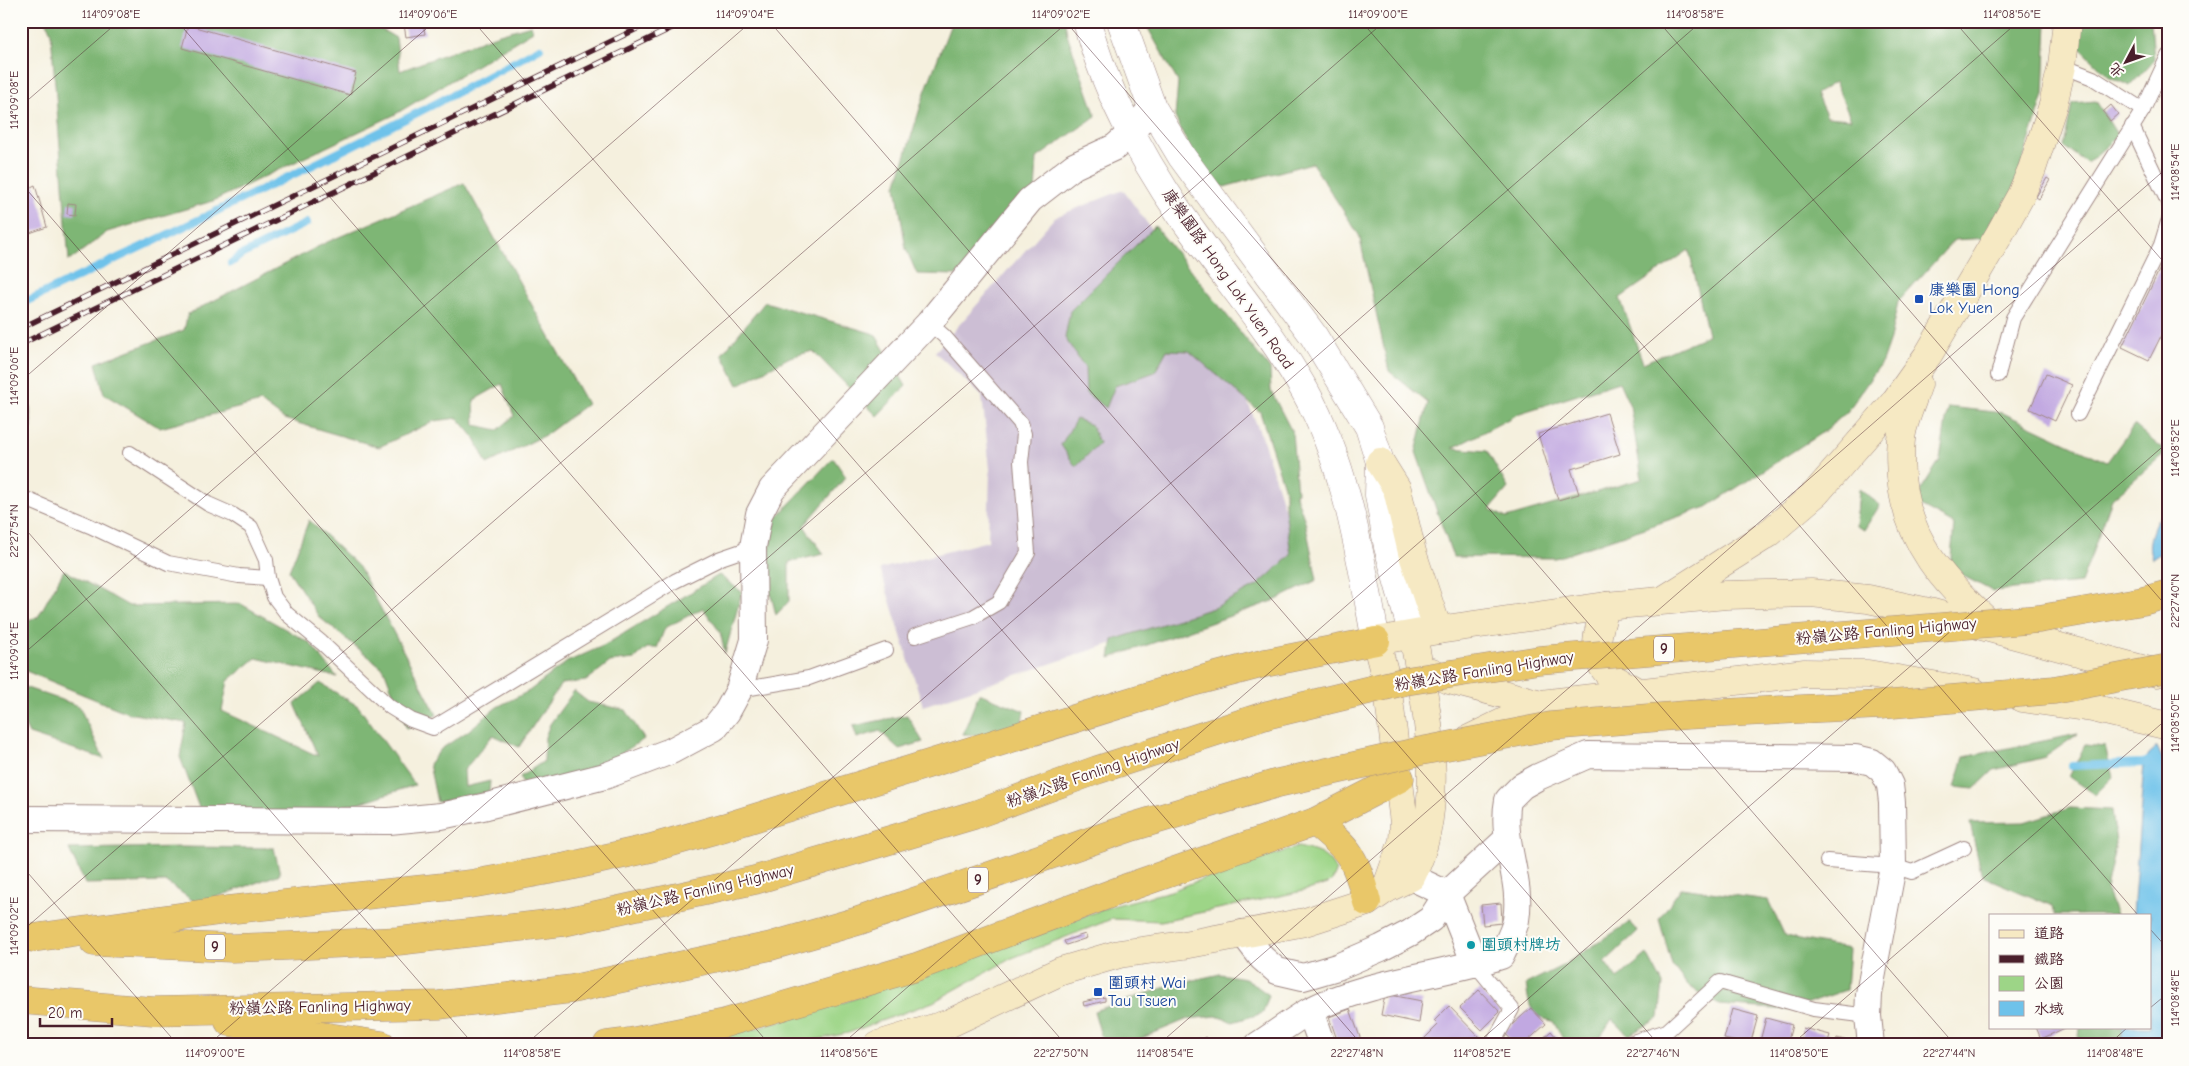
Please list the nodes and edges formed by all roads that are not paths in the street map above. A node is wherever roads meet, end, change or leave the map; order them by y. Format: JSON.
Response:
{"nodes":[{"id":1,"x":1087,"y":21,"type":"edge"},
{"id":2,"x":1121,"y":21,"type":"edge"},
{"id":3,"x":2067,"y":21,"type":"edge"},
{"id":4,"x":2168,"y":56,"type":"edge"},
{"id":5,"x":2062,"y":66,"type":"junction"},
{"id":6,"x":1152,"y":107,"type":"junction"},
{"id":7,"x":2143,"y":110,"type":"junction"},
{"id":8,"x":2132,"y":126,"type":"junction"},
{"id":9,"x":1132,"y":132,"type":"junction"},
{"id":10,"x":2168,"y":202,"type":"edge"},
{"id":11,"x":2168,"y":222,"type":"edge"},
{"id":12,"x":929,"y":323,"type":"junction"},
{"id":13,"x":1928,"y":355,"type":"junction"},
{"id":14,"x":1998,"y":375,"type":"dead end"},
{"id":15,"x":2078,"y":414,"type":"dead end"},
{"id":16,"x":130,"y":454,"type":"dead end"},
{"id":17,"x":21,"y":497,"type":"edge"},
{"id":18,"x":753,"y":547,"type":"junction"},
{"id":19,"x":268,"y":578,"type":"junction"},
{"id":20,"x":2168,"y":594,"type":"edge"},
{"id":21,"x":1663,"y":601,"type":"junction"},
{"id":22,"x":1606,"y":606,"type":"junction"},
{"id":23,"x":1996,"y":629,"type":"junction"},
{"id":24,"x":1425,"y":632,"type":"junction"},
{"id":25,"x":915,"y":636,"type":"dead end"},
{"id":26,"x":1376,"y":641,"type":"junction"},
{"id":27,"x":886,"y":650,"type":"dead end"},
{"id":28,"x":1421,"y":666,"type":"junction"},
{"id":29,"x":2168,"y":668,"type":"edge"},
{"id":30,"x":2168,"y":676,"type":"edge"},
{"id":31,"x":739,"y":690,"type":"junction"},
{"id":32,"x":1639,"y":693,"type":"junction"},
{"id":33,"x":1541,"y":704,"type":"junction"},
{"id":34,"x":2168,"y":726,"type":"edge"},
{"id":35,"x":1431,"y":761,"type":"junction"},
{"id":36,"x":1400,"y":778,"type":"junction"},
{"id":37,"x":21,"y":819,"type":"edge"},
{"id":38,"x":1315,"y":822,"type":"junction"},
{"id":39,"x":1506,"y":840,"type":"junction"},
{"id":40,"x":1964,"y":848,"type":"dead end"},
{"id":41,"x":1827,"y":861,"type":"dead end"},
{"id":42,"x":1893,"y":866,"type":"junction"},
{"id":43,"x":1411,"y":877,"type":"junction"},
{"id":44,"x":1447,"y":894,"type":"junction"},
{"id":45,"x":1377,"y":896,"type":"junction"},
{"id":46,"x":1243,"y":933,"type":"junction"},
{"id":47,"x":27,"y":938,"type":"edge"},
{"id":48,"x":1475,"y":964,"type":"junction"},
{"id":49,"x":21,"y":1000,"type":"edge"},
{"id":50,"x":153,"y":1011,"type":"junction"},
{"id":51,"x":1310,"y":1011,"type":"junction"},
{"id":52,"x":1868,"y":1016,"type":"junction"},
{"id":53,"x":1497,"y":1042,"type":"edge"},
{"id":54,"x":896,"y":1043,"type":"edge"},
{"id":55,"x":382,"y":1045,"type":"edge"},
{"id":56,"x":607,"y":1045,"type":"edge"},
{"id":57,"x":1258,"y":1045,"type":"edge"},
{"id":58,"x":1322,"y":1045,"type":"edge"},
{"id":59,"x":1623,"y":1045,"type":"edge"},
{"id":60,"x":1871,"y":1045,"type":"edge"}],
"edges":[{"from":1,"to":9,"type":"street","name":"康樂園路 Hong Lok Yuen Road"},
{"from":2,"to":6,"type":"street","name":"康樂園路 Hong Lok Yuen Road"},
{"from":3,"to":5,"type":"main road"},
{"from":4,"to":7,"type":"lane"},
{"from":5,"to":7,"type":"lane"},
{"from":5,"to":13,"type":"main road"},
{"from":6,"to":9,"type":"street"},
{"from":6,"to":24,"type":"street","name":"康樂園路 Hong Lok Yuen Road"},
{"from":7,"to":8,"type":"lane"},
{"from":8,"to":10,"type":"lane"},
{"from":8,"to":14,"type":"lane"},
{"from":9,"to":12,"type":"street"},
{"from":9,"to":26,"type":"street","name":"康樂園路 Hong Lok Yuen Road"},
{"from":11,"to":15,"type":"lane"},
{"from":12,"to":18,"type":"street"},
{"from":12,"to":25,"type":"lane"},
{"from":13,"to":21,"type":"main road"},
{"from":13,"to":23,"type":"main road"},
{"from":16,"to":19,"type":"lane"},
{"from":17,"to":19,"type":"lane"},
{"from":18,"to":19,"type":"lane"},
{"from":18,"to":31,"type":"street"},
{"from":20,"to":47,"type":"highway","name":"粉嶺公路 Fanling Highway","number":"9","bridge":true},
{"from":21,"to":22,"type":"main road"},
{"from":21,"to":23,"type":"main road"},
{"from":22,"to":24,"type":"main road"},
{"from":22,"to":32,"type":"main road"},
{"from":23,"to":30,"type":"main road"},
{"from":24,"to":26,"type":"main road"},
{"from":24,"to":28,"type":"main road","name":"康樂園路 Hong Lok Yuen Road"},
{"from":26,"to":28,"type":"main road"},
{"from":26,"to":36,"type":"main road","name":"康樂園路 Hong Lok Yuen Road"},
{"from":26,"to":47,"type":"highway"},
{"from":27,"to":31,"type":"lane"},
{"from":28,"to":33,"type":"main road"},
{"from":28,"to":35,"type":"main road","name":"康樂園路 Hong Lok Yuen Road"},
{"from":29,"to":50,"type":"highway","name":"粉嶺公路 Fanling Highway","number":"9","bridge":true},
{"from":31,"to":37,"type":"street"},
{"from":32,"to":33,"type":"main road"},
{"from":32,"to":34,"type":"main road"},
{"from":33,"to":35,"type":"main road"},
{"from":35,"to":36,"type":"main road"},
{"from":35,"to":43,"type":"main road","name":"康樂園路 Hong Lok Yuen Road"},
{"from":36,"to":38,"type":"highway"},
{"from":36,"to":45,"type":"main road","name":"康樂園路 Hong Lok Yuen Road"},
{"from":38,"to":45,"type":"highway"},
{"from":38,"to":56,"type":"highway"},
{"from":39,"to":42,"type":"street"},
{"from":39,"to":44,"type":"street"},
{"from":39,"to":48,"type":"street"},
{"from":40,"to":42,"type":"lane"},
{"from":41,"to":42,"type":"lane"},
{"from":42,"to":52,"type":"street"},
{"from":43,"to":44,"type":"street"},
{"from":43,"to":45,"type":"main road"},
{"from":44,"to":46,"type":"street"},
{"from":44,"to":48,"type":"street"},
{"from":45,"to":46,"type":"main road"},
{"from":46,"to":54,"type":"main road"},
{"from":48,"to":51,"type":"street"},
{"from":48,"to":53,"type":"lane"},
{"from":49,"to":50,"type":"highway","name":"粉嶺公路 Fanling Highway","number":"9"},
{"from":50,"to":55,"type":"highway"},
{"from":51,"to":57,"type":"street"},
{"from":51,"to":58,"type":"street"},
{"from":52,"to":59,"type":"lane"},
{"from":52,"to":60,"type":"street"}]}
